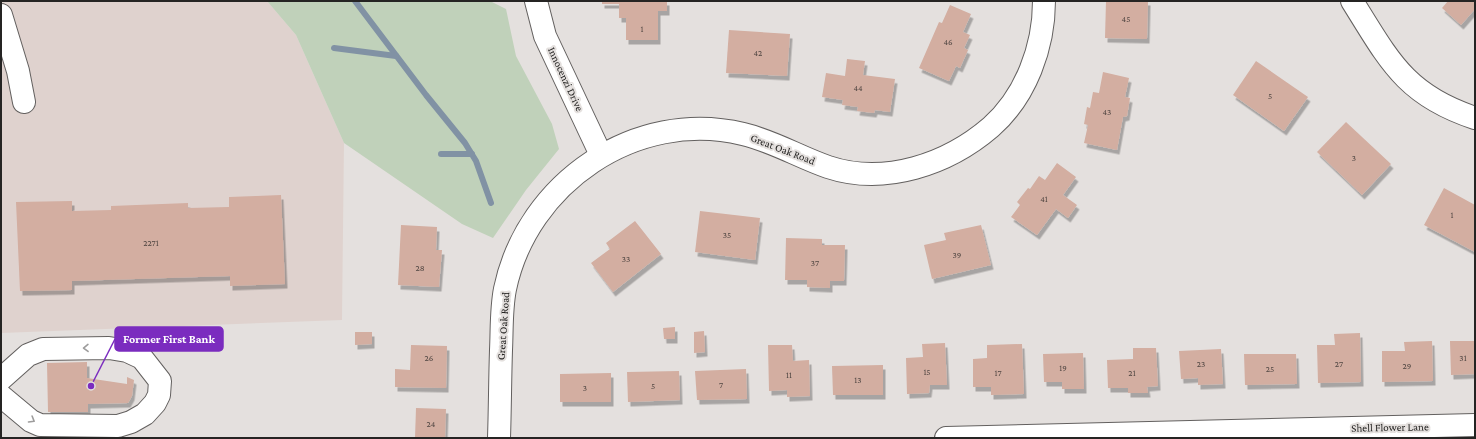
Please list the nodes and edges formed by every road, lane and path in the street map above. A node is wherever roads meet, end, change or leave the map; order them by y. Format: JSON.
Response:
{"nodes":[{"id":1,"x":536,"y":1,"type":"edge"},
{"id":2,"x":1044,"y":1,"type":"edge"},
{"id":3,"x":1352,"y":1,"type":"edge"},
{"id":4,"x":1,"y":15,"type":"edge"},
{"id":5,"x":24,"y":102,"type":"dead end"},
{"id":6,"x":1475,"y":118,"type":"edge"},
{"id":7,"x":602,"y":155,"type":"junction"},
{"id":8,"x":1,"y":379,"type":"edge"},
{"id":9,"x":1,"y":396,"type":"edge"},
{"id":10,"x":1475,"y":425,"type":"edge"},
{"id":11,"x":499,"y":438,"type":"edge"},
{"id":12,"x":946,"y":438,"type":"edge"}],
"edges":[{"from":1,"to":7,"type":"street","name":"Innocenzi Drive"},
{"from":2,"to":7,"type":"street","name":"Great Oak Road"},
{"from":3,"to":6,"type":"street"},
{"from":4,"to":5,"type":"street"},
{"from":7,"to":11,"type":"street","name":"Great Oak Road"},
{"from":9,"to":8,"type":"street","one_way":true},
{"from":10,"to":12,"type":"street","name":"Shell Flower Lane"}]}
